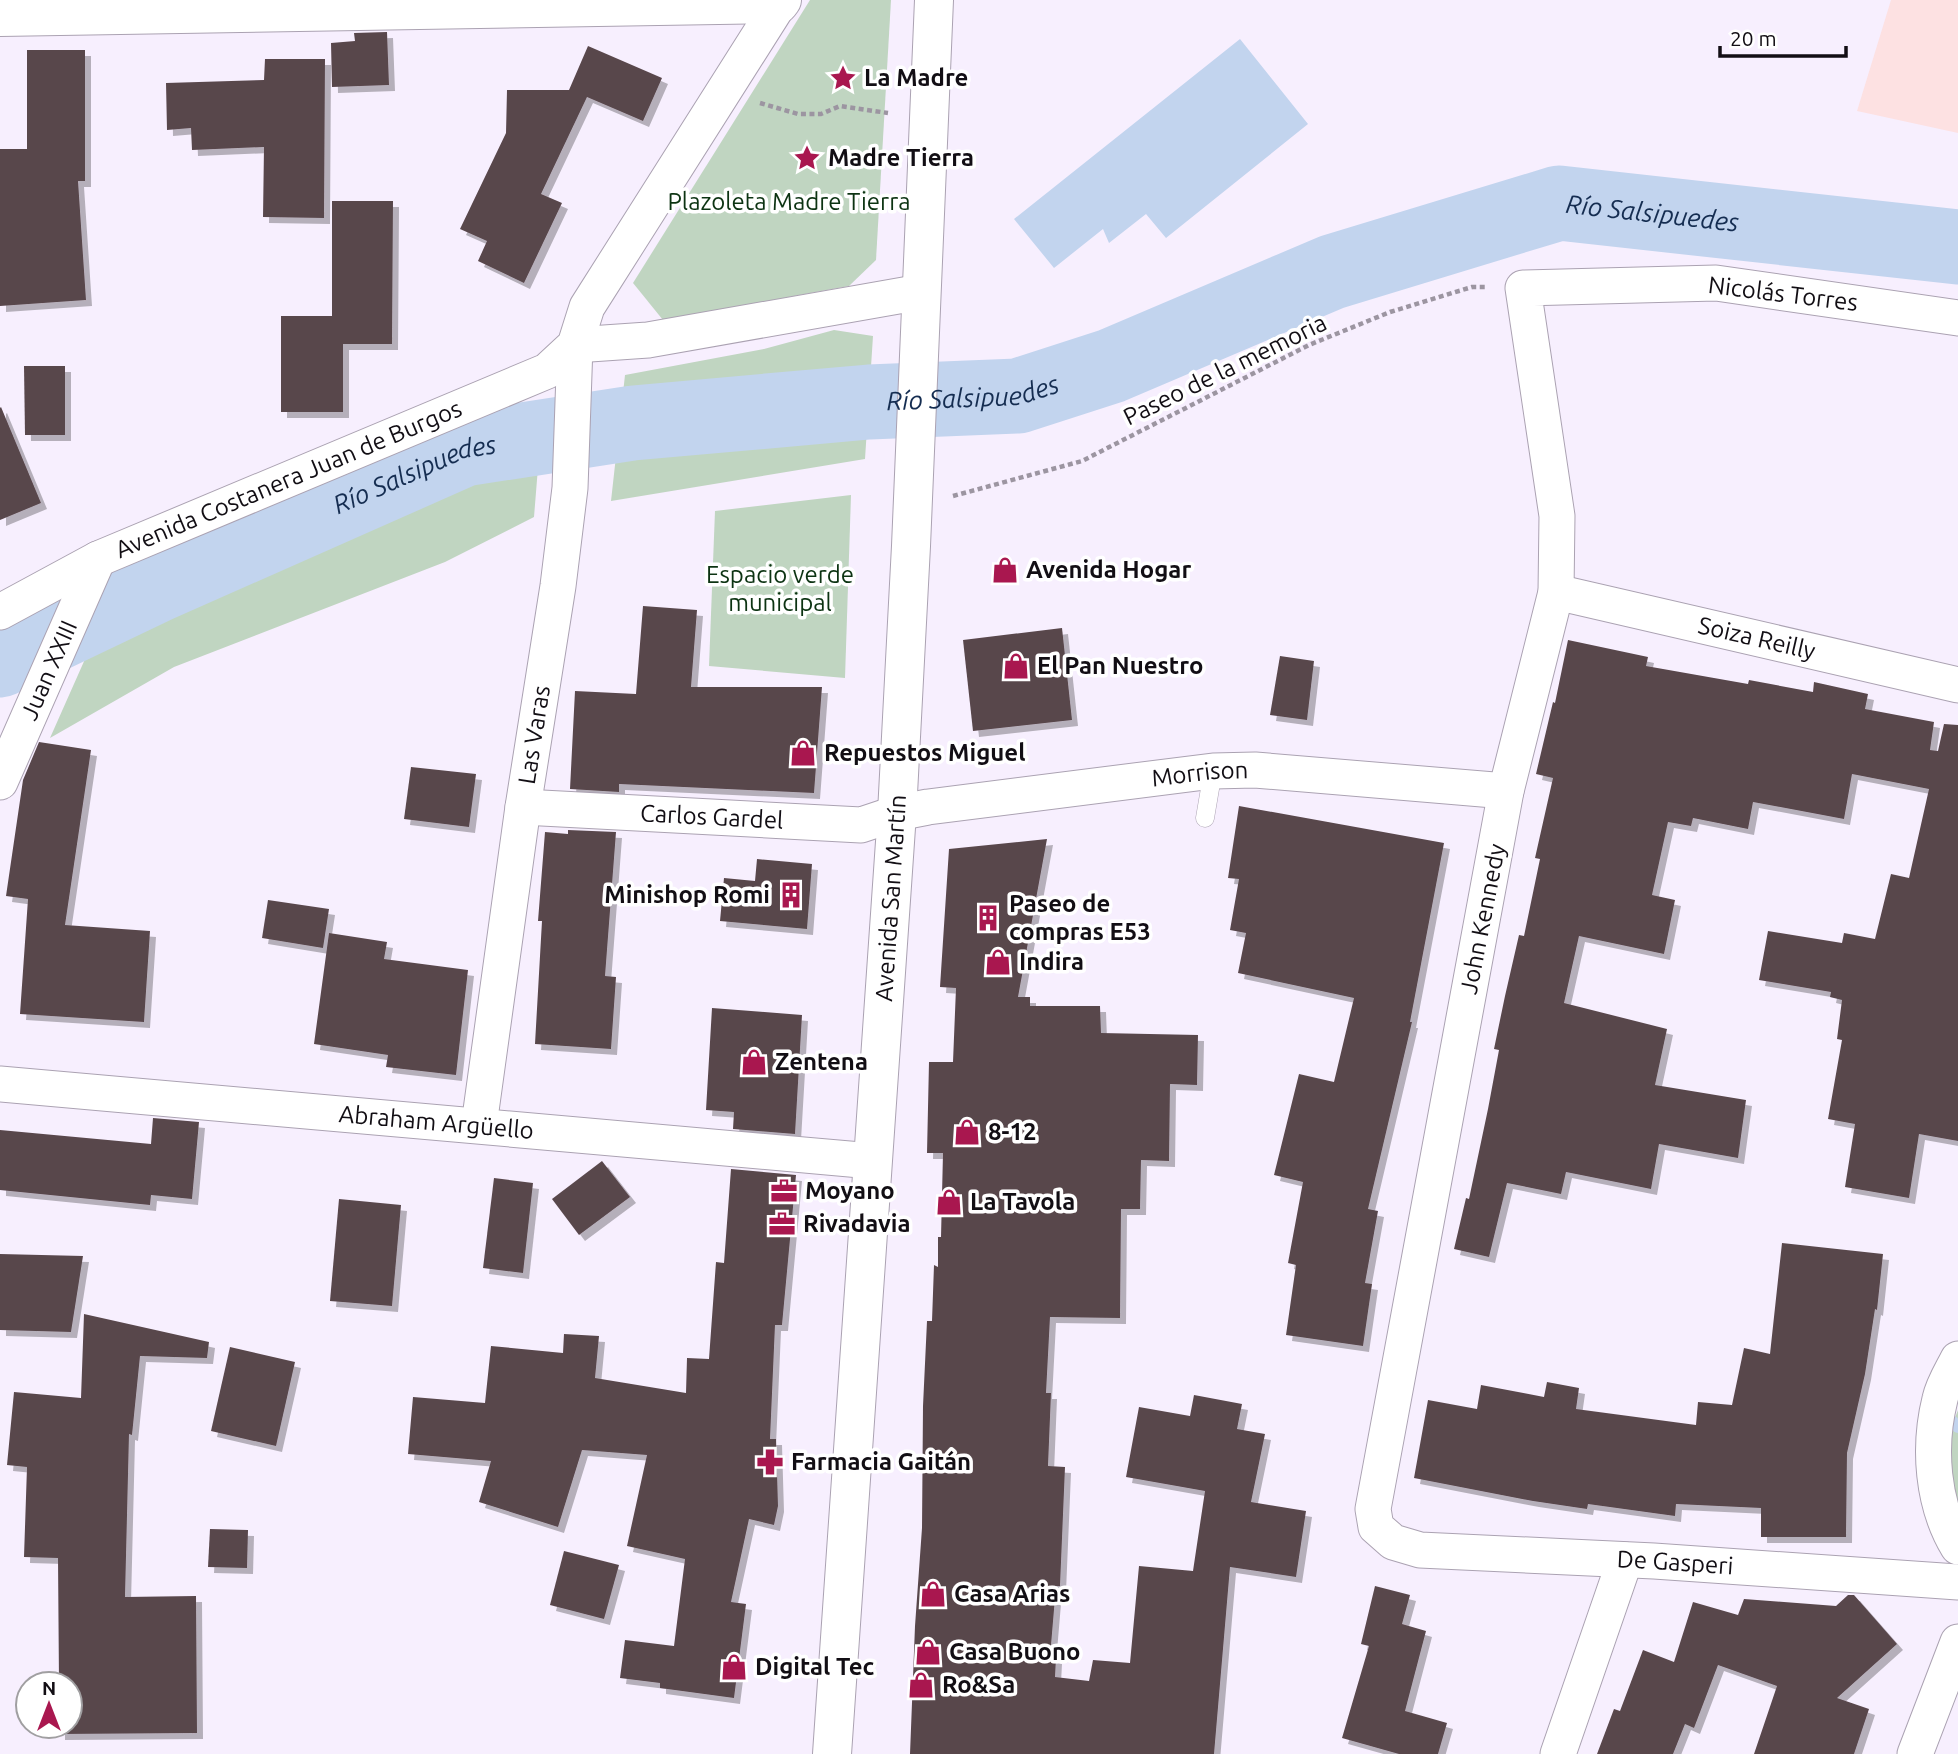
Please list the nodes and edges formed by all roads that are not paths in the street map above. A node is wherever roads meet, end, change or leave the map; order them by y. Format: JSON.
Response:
{"nodes":[{"id":1,"x":934,"y":0,"type":"edge"},
{"id":2,"x":781,"y":2,"type":"edge"},
{"id":3,"x":405,"y":6,"type":"edge"},
{"id":4,"x":0,"y":17,"type":"edge"},
{"id":5,"x":1523,"y":288,"type":"joint"},
{"id":6,"x":921,"y":292,"type":"junction"},
{"id":7,"x":1958,"y":318,"type":"edge"},
{"id":8,"x":575,"y":345,"type":"junction"},
{"id":9,"x":92,"y":573,"type":"junction"},
{"id":10,"x":1556,"y":592,"type":"junction"},
{"id":11,"x":0,"y":612,"type":"edge"},
{"id":12,"x":1958,"y":685,"type":"edge"},
{"id":13,"x":1213,"y":771,"type":"junction"},
{"id":14,"x":0,"y":782,"type":"edge"},
{"id":15,"x":1506,"y":791,"type":"junction"},
{"id":16,"x":523,"y":807,"type":"junction"},
{"id":17,"x":897,"y":813,"type":"junction"},
{"id":18,"x":1205,"y":818,"type":"dead end"},
{"id":19,"x":0,"y":1084,"type":"edge"},
{"id":20,"x":479,"y":1125,"type":"junction"},
{"id":21,"x":872,"y":1161,"type":"junction"},
{"id":22,"x":1958,"y":1359,"type":"edge"},
{"id":23,"x":1393,"y":1542,"type":"joint"},
{"id":24,"x":1958,"y":1547,"type":"edge"},
{"id":25,"x":1625,"y":1560,"type":"junction"},
{"id":26,"x":1958,"y":1582,"type":"edge"},
{"id":27,"x":1958,"y":1642,"type":"edge"},
{"id":28,"x":832,"y":1754,"type":"edge"},
{"id":29,"x":1558,"y":1754,"type":"edge"},
{"id":30,"x":1915,"y":1754,"type":"edge"}],
"edges":[{"from":1,"to":6,"type":"main road","name":"Avenida San Martín"},
{"from":2,"to":3,"type":"main road"},
{"from":2,"to":8,"type":"street","name":"Avenida Costanera Juan de Burgos"},
{"from":3,"to":4,"type":"main road"},
{"from":5,"to":7,"type":"street","name":"Nicolás Torres"},
{"from":5,"to":10,"type":"street","name":"John Kennedy"},
{"from":6,"to":8,"type":"street"},
{"from":6,"to":17,"type":"main road","name":"Avenida San Martín"},
{"from":8,"to":9,"type":"street","name":"Avenida Costanera Juan de Burgos"},
{"from":8,"to":16,"type":"street","name":"Las Varas"},
{"from":9,"to":11,"type":"street","name":"Avenida Costanera Juan de Burgos"},
{"from":9,"to":14,"type":"street","name":"Juan XXIII"},
{"from":10,"to":12,"type":"street","name":"Soiza Reilly"},
{"from":10,"to":15,"type":"street","name":"John Kennedy"},
{"from":13,"to":15,"type":"street","name":"Morrison"},
{"from":13,"to":17,"type":"street","name":"Morrison"},
{"from":13,"to":18,"type":"lane"},
{"from":15,"to":23,"type":"street","name":"John Kennedy"},
{"from":16,"to":17,"type":"street","name":"Carlos Gardel"},
{"from":16,"to":20,"type":"street","name":"Las Varas"},
{"from":17,"to":21,"type":"main road","name":"Avenida San Martín"},
{"from":19,"to":20,"type":"street","name":"Abraham Argüello"},
{"from":20,"to":21,"type":"street","name":"Abraham Argüello"},
{"from":21,"to":28,"type":"main road","name":"Avenida San Martín"},
{"from":22,"to":24,"type":"street"},
{"from":23,"to":25,"type":"street","name":"De Gasperi"},
{"from":25,"to":26,"type":"street","name":"De Gasperi"},
{"from":25,"to":29,"type":"street"},
{"from":27,"to":30,"type":"street"}]}
